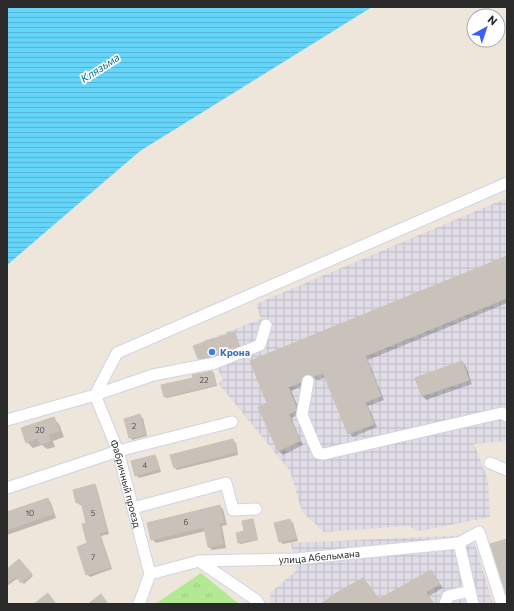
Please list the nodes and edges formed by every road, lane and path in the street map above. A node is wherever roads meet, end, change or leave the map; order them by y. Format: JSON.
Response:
{"nodes":[{"id":1,"x":507,"y":183,"type":"edge"},
{"id":2,"x":266,"y":325,"type":"dead end"},
{"id":3,"x":308,"y":381,"type":"dead end"},
{"id":4,"x":95,"y":395,"type":"junction"},
{"id":5,"x":507,"y":416,"type":"edge"},
{"id":6,"x":7,"y":420,"type":"edge"},
{"id":7,"x":232,"y":422,"type":"dead end"},
{"id":8,"x":118,"y":451,"type":"junction"},
{"id":9,"x":490,"y":463,"type":"dead end"},
{"id":10,"x":507,"y":470,"type":"edge"},
{"id":11,"x":7,"y":488,"type":"edge"},
{"id":12,"x":133,"y":508,"type":"junction"},
{"id":13,"x":256,"y":509,"type":"dead end"},
{"id":14,"x":459,"y":543,"type":"junction"},
{"id":15,"x":199,"y":561,"type":"junction"},
{"id":16,"x":150,"y":574,"type":"junction"},
{"id":17,"x":470,"y":591,"type":"junction"},
{"id":18,"x":139,"y":604,"type":"edge"},
{"id":19,"x":259,"y":604,"type":"edge"},
{"id":20,"x":445,"y":604,"type":"edge"},
{"id":21,"x":473,"y":604,"type":"edge"},
{"id":22,"x":502,"y":604,"type":"edge"}],
"edges":[{"from":1,"to":4,"type":"street"},
{"from":2,"to":4,"type":"street"},
{"from":3,"to":5,"type":"street"},
{"from":4,"to":6,"type":"street"},
{"from":4,"to":8,"type":"street","name":"Фабричный проезд"},
{"from":7,"to":8,"type":"street"},
{"from":8,"to":11,"type":"street"},
{"from":8,"to":12,"type":"street","name":"Фабричный проезд"},
{"from":9,"to":10,"type":"street"},
{"from":12,"to":13,"type":"street"},
{"from":12,"to":16,"type":"street","name":"Фабричный проезд"},
{"from":14,"to":15,"type":"street","name":"улица Абельмана"},
{"from":14,"to":17,"type":"street"},
{"from":14,"to":22,"type":"street"},
{"from":15,"to":16,"type":"street","name":"улица Абельмана"},
{"from":15,"to":19,"type":"street"},
{"from":16,"to":18,"type":"street"},
{"from":17,"to":20,"type":"street"},
{"from":17,"to":21,"type":"street"}]}
